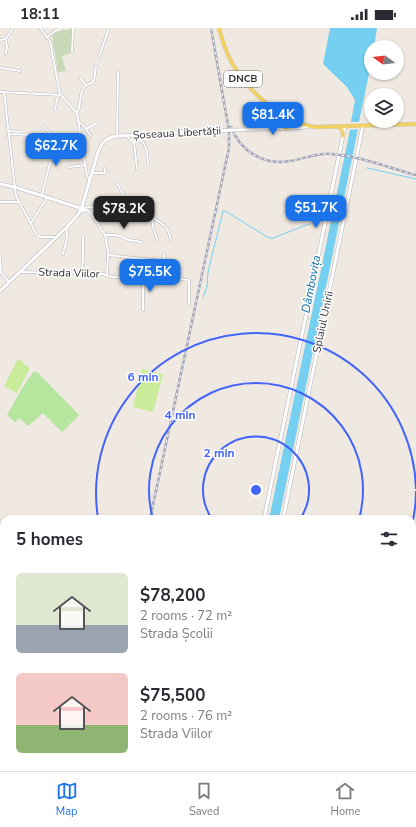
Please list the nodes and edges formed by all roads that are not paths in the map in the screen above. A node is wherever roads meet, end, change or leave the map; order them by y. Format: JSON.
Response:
{"nodes":[{"id":1,"x":13,"y":28,"type":"edge"},
{"id":2,"x":40,"y":28,"type":"edge"},
{"id":3,"x":61,"y":28,"type":"edge"},
{"id":4,"x":73,"y":28,"type":"edge"},
{"id":5,"x":109,"y":28,"type":"edge"},
{"id":6,"x":219,"y":28,"type":"edge"},
{"id":7,"x":57,"y":29,"type":"edge"},
{"id":8,"x":47,"y":37,"type":"junction"},
{"id":9,"x":0,"y":40,"type":"edge"},
{"id":10,"x":5,"y":40,"type":"junction"},
{"id":11,"x":72,"y":52,"type":"dead end"},
{"id":12,"x":6,"y":54,"type":"dead end"},
{"id":13,"x":99,"y":57,"type":"dead end"},
{"id":14,"x":96,"y":66,"type":"dead end"},
{"id":15,"x":0,"y":68,"type":"edge"},
{"id":16,"x":20,"y":71,"type":"dead end"},
{"id":17,"x":118,"y":72,"type":"dead end"},
{"id":18,"x":80,"y":78,"type":"dead end"},
{"id":19,"x":86,"y":85,"type":"junction"},
{"id":20,"x":0,"y":92,"type":"edge"},
{"id":21,"x":4,"y":92,"type":"junction"},
{"id":22,"x":58,"y":95,"type":"junction"},
{"id":23,"x":61,"y":95,"type":"junction"},
{"id":24,"x":55,"y":109,"type":"dead end"},
{"id":25,"x":77,"y":113,"type":"junction"},
{"id":26,"x":290,"y":119,"type":"junction"},
{"id":27,"x":79,"y":122,"type":"junction"},
{"id":28,"x":97,"y":123,"type":"dead end"},
{"id":29,"x":302,"y":124,"type":"junction"},
{"id":30,"x":416,"y":124,"type":"edge"},
{"id":31,"x":363,"y":125,"type":"junction"},
{"id":32,"x":44,"y":126,"type":"dead end"},
{"id":33,"x":310,"y":126,"type":"junction"},
{"id":34,"x":336,"y":126,"type":"junction"},
{"id":35,"x":345,"y":126,"type":"junction"},
{"id":36,"x":287,"y":128,"type":"junction"},
{"id":37,"x":86,"y":130,"type":"junction"},
{"id":38,"x":8,"y":132,"type":"junction"},
{"id":39,"x":21,"y":132,"type":"dead end"},
{"id":40,"x":126,"y":135,"type":"junction"},
{"id":41,"x":52,"y":136,"type":"junction"},
{"id":42,"x":91,"y":136,"type":"dead end"},
{"id":43,"x":117,"y":136,"type":"junction"},
{"id":44,"x":343,"y":136,"type":"junction"},
{"id":45,"x":81,"y":138,"type":"junction"},
{"id":46,"x":60,"y":139,"type":"junction"},
{"id":47,"x":134,"y":142,"type":"junction"},
{"id":48,"x":28,"y":143,"type":"dead end"},
{"id":49,"x":60,"y":147,"type":"junction"},
{"id":50,"x":148,"y":164,"type":"dead end"},
{"id":51,"x":86,"y":165,"type":"junction"},
{"id":52,"x":69,"y":167,"type":"dead end"},
{"id":53,"x":105,"y":169,"type":"dead end"},
{"id":54,"x":137,"y":169,"type":"dead end"},
{"id":55,"x":92,"y":173,"type":"junction"},
{"id":56,"x":90,"y":180,"type":"junction"},
{"id":57,"x":116,"y":182,"type":"dead end"},
{"id":58,"x":0,"y":184,"type":"edge"},
{"id":59,"x":15,"y":187,"type":"junction"},
{"id":60,"x":42,"y":196,"type":"junction"},
{"id":61,"x":47,"y":198,"type":"junction"},
{"id":62,"x":0,"y":202,"type":"edge"},
{"id":63,"x":18,"y":202,"type":"junction"},
{"id":64,"x":127,"y":205,"type":"junction"},
{"id":65,"x":82,"y":208,"type":"junction"},
{"id":66,"x":152,"y":217,"type":"junction"},
{"id":67,"x":31,"y":223,"type":"junction"},
{"id":68,"x":66,"y":228,"type":"junction"},
{"id":69,"x":105,"y":235,"type":"junction"},
{"id":70,"x":83,"y":236,"type":"dead end"},
{"id":71,"x":56,"y":237,"type":"junction"},
{"id":72,"x":157,"y":239,"type":"dead end"},
{"id":73,"x":171,"y":240,"type":"dead end"},
{"id":74,"x":142,"y":242,"type":"dead end"},
{"id":75,"x":63,"y":254,"type":"dead end"},
{"id":76,"x":164,"y":254,"type":"dead end"},
{"id":77,"x":0,"y":255,"type":"edge"},
{"id":78,"x":108,"y":255,"type":"junction"},
{"id":79,"x":20,"y":272,"type":"junction"},
{"id":80,"x":81,"y":274,"type":"junction"},
{"id":81,"x":106,"y":275,"type":"junction"},
{"id":82,"x":143,"y":277,"type":"junction"},
{"id":83,"x":9,"y":282,"type":"junction"},
{"id":84,"x":0,"y":291,"type":"edge"},
{"id":85,"x":189,"y":304,"type":"dead end"},
{"id":86,"x":143,"y":310,"type":"dead end"},
{"id":87,"x":265,"y":515,"type":"edge"},
{"id":88,"x":284,"y":515,"type":"edge"}],
"edges":[{"from":1,"to":10,"type":"street"},
{"from":2,"to":8,"type":"street"},
{"from":3,"to":7,"type":"street"},
{"from":4,"to":11,"type":"street"},
{"from":5,"to":13,"type":"street"},
{"from":6,"to":26,"type":"main road","number":"DNCB"},
{"from":7,"to":8,"type":"street"},
{"from":8,"to":23,"type":"street"},
{"from":9,"to":10,"type":"street"},
{"from":10,"to":12,"type":"street"},
{"from":14,"to":19,"type":"street"},
{"from":15,"to":16,"type":"street"},
{"from":17,"to":43,"type":"street"},
{"from":18,"to":19,"type":"street"},
{"from":19,"to":25,"type":"street"},
{"from":20,"to":21,"type":"street"},
{"from":21,"to":22,"type":"street"},
{"from":21,"to":38,"type":"street"},
{"from":22,"to":23,"type":"street"},
{"from":22,"to":24,"type":"street"},
{"from":23,"to":25,"type":"street"},
{"from":25,"to":27,"type":"street"},
{"from":26,"to":29,"type":"main road","number":"DNCB"},
{"from":26,"to":36,"type":"main road"},
{"from":27,"to":37,"type":"street"},
{"from":27,"to":45,"type":"street"},
{"from":28,"to":37,"type":"street"},
{"from":29,"to":33,"type":"main road","number":"DNCB"},
{"from":29,"to":36,"type":"main road"},
{"from":30,"to":31,"type":"main road","number":"DNCB"},
{"from":31,"to":35,"type":"main road","number":"DNCB"},
{"from":31,"to":88,"type":"main road","name":"Splaiul Unirii"},
{"from":32,"to":41,"type":"street"},
{"from":33,"to":34,"type":"main road","number":"DNCB"},
{"from":33,"to":36,"type":"main road","name":"Șoseaua Libertății"},
{"from":34,"to":35,"type":"main road","number":"DNCB"},
{"from":34,"to":44,"type":"main road"},
{"from":35,"to":44,"type":"main road","name":"Splaiul Unirii"},
{"from":36,"to":40,"type":"main road","name":"Șoseaua Libertății","bridge":true},
{"from":37,"to":42,"type":"street"},
{"from":38,"to":39,"type":"street"},
{"from":38,"to":41,"type":"street"},
{"from":38,"to":59,"type":"street"},
{"from":40,"to":43,"type":"main road","name":"Șoseaua Libertății"},
{"from":40,"to":47,"type":"street"},
{"from":41,"to":46,"type":"street"},
{"from":43,"to":55,"type":"main road","name":"Șoseaua Libertății"},
{"from":44,"to":87,"type":"main road","name":"Splaiul Unirii"},
{"from":45,"to":46,"type":"street"},
{"from":45,"to":51,"type":"street"},
{"from":46,"to":49,"type":"street"},
{"from":47,"to":50,"type":"street"},
{"from":47,"to":54,"type":"street"},
{"from":48,"to":49,"type":"street"},
{"from":49,"to":60,"type":"street"},
{"from":51,"to":52,"type":"street"},
{"from":51,"to":56,"type":"street"},
{"from":53,"to":55,"type":"street"},
{"from":55,"to":56,"type":"main road","name":"Șoseaua Libertății"},
{"from":56,"to":65,"type":"main road","name":"Șoseaua Libertății"},
{"from":57,"to":64,"type":"street"},
{"from":58,"to":59,"type":"main road"},
{"from":59,"to":60,"type":"main road"},
{"from":59,"to":63,"type":"street"},
{"from":60,"to":61,"type":"main road"},
{"from":61,"to":65,"type":"main road"},
{"from":61,"to":67,"type":"street"},
{"from":62,"to":63,"type":"street"},
{"from":63,"to":67,"type":"street"},
{"from":64,"to":65,"type":"street"},
{"from":64,"to":66,"type":"street"},
{"from":65,"to":68,"type":"main road","name":"Șoseaua Libertății"},
{"from":65,"to":69,"type":"street"},
{"from":66,"to":72,"type":"street"},
{"from":66,"to":73,"type":"street"},
{"from":67,"to":71,"type":"street"},
{"from":68,"to":71,"type":"main road","name":"Șoseaua Libertății"},
{"from":68,"to":75,"type":"street"},
{"from":69,"to":74,"type":"street"},
{"from":69,"to":78,"type":"street"},
{"from":70,"to":80,"type":"street"},
{"from":71,"to":79,"type":"main road","name":"Șoseaua Libertății"},
{"from":76,"to":78,"type":"street"},
{"from":77,"to":83,"type":"street"},
{"from":78,"to":81,"type":"street"},
{"from":79,"to":80,"type":"street","name":"Strada Viilor"},
{"from":79,"to":83,"type":"main road","name":"Șoseaua Libertății"},
{"from":80,"to":81,"type":"street","name":"Strada Viilor"},
{"from":81,"to":82,"type":"street","name":"Strada Viilor"},
{"from":82,"to":85,"type":"street","name":"Strada Viilor"},
{"from":82,"to":86,"type":"street"},
{"from":83,"to":84,"type":"main road","name":"Șoseaua Libertății"}]}
